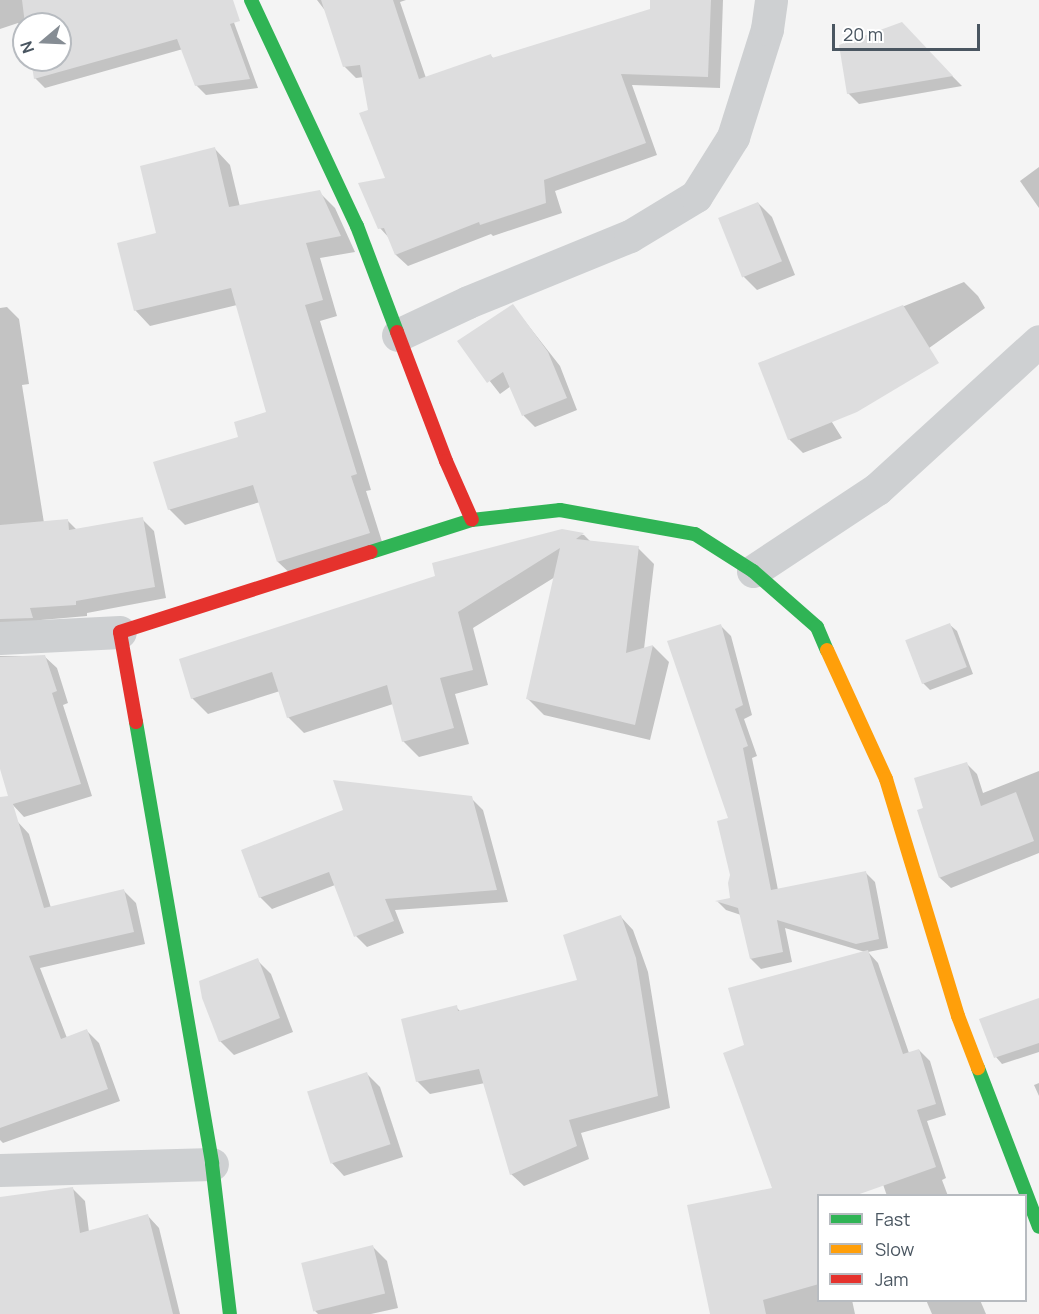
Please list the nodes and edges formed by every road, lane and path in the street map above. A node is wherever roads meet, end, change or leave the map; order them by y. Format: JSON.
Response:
{"nodes":[{"id":1,"x":251,"y":0,"type":"edge"},
{"id":2,"x":771,"y":0,"type":"edge"},
{"id":3,"x":398,"y":335,"type":"junction"},
{"id":4,"x":1039,"y":341,"type":"edge"},
{"id":5,"x":472,"y":520,"type":"junction"},
{"id":6,"x":753,"y":570,"type":"junction"},
{"id":7,"x":120,"y":633,"type":"junction"},
{"id":8,"x":0,"y":638,"type":"edge"},
{"id":9,"x":212,"y":1164,"type":"junction"},
{"id":10,"x":0,"y":1170,"type":"edge"},
{"id":11,"x":1026,"y":1194,"type":"edge"},
{"id":12,"x":1027,"y":1196,"type":"edge"},
{"id":13,"x":1039,"y":1227,"type":"edge"},
{"id":14,"x":230,"y":1314,"type":"edge"}],
"edges":[{"from":1,"to":3,"type":"street"},
{"from":2,"to":3,"type":"street"},
{"from":3,"to":5,"type":"street"},
{"from":4,"to":6,"type":"street"},
{"from":5,"to":6,"type":"street"},
{"from":5,"to":7,"type":"street"},
{"from":6,"to":11,"type":"street"},
{"from":7,"to":8,"type":"street"},
{"from":7,"to":9,"type":"street"},
{"from":9,"to":10,"type":"street"},
{"from":9,"to":14,"type":"street"},
{"from":12,"to":13,"type":"street"}]}
